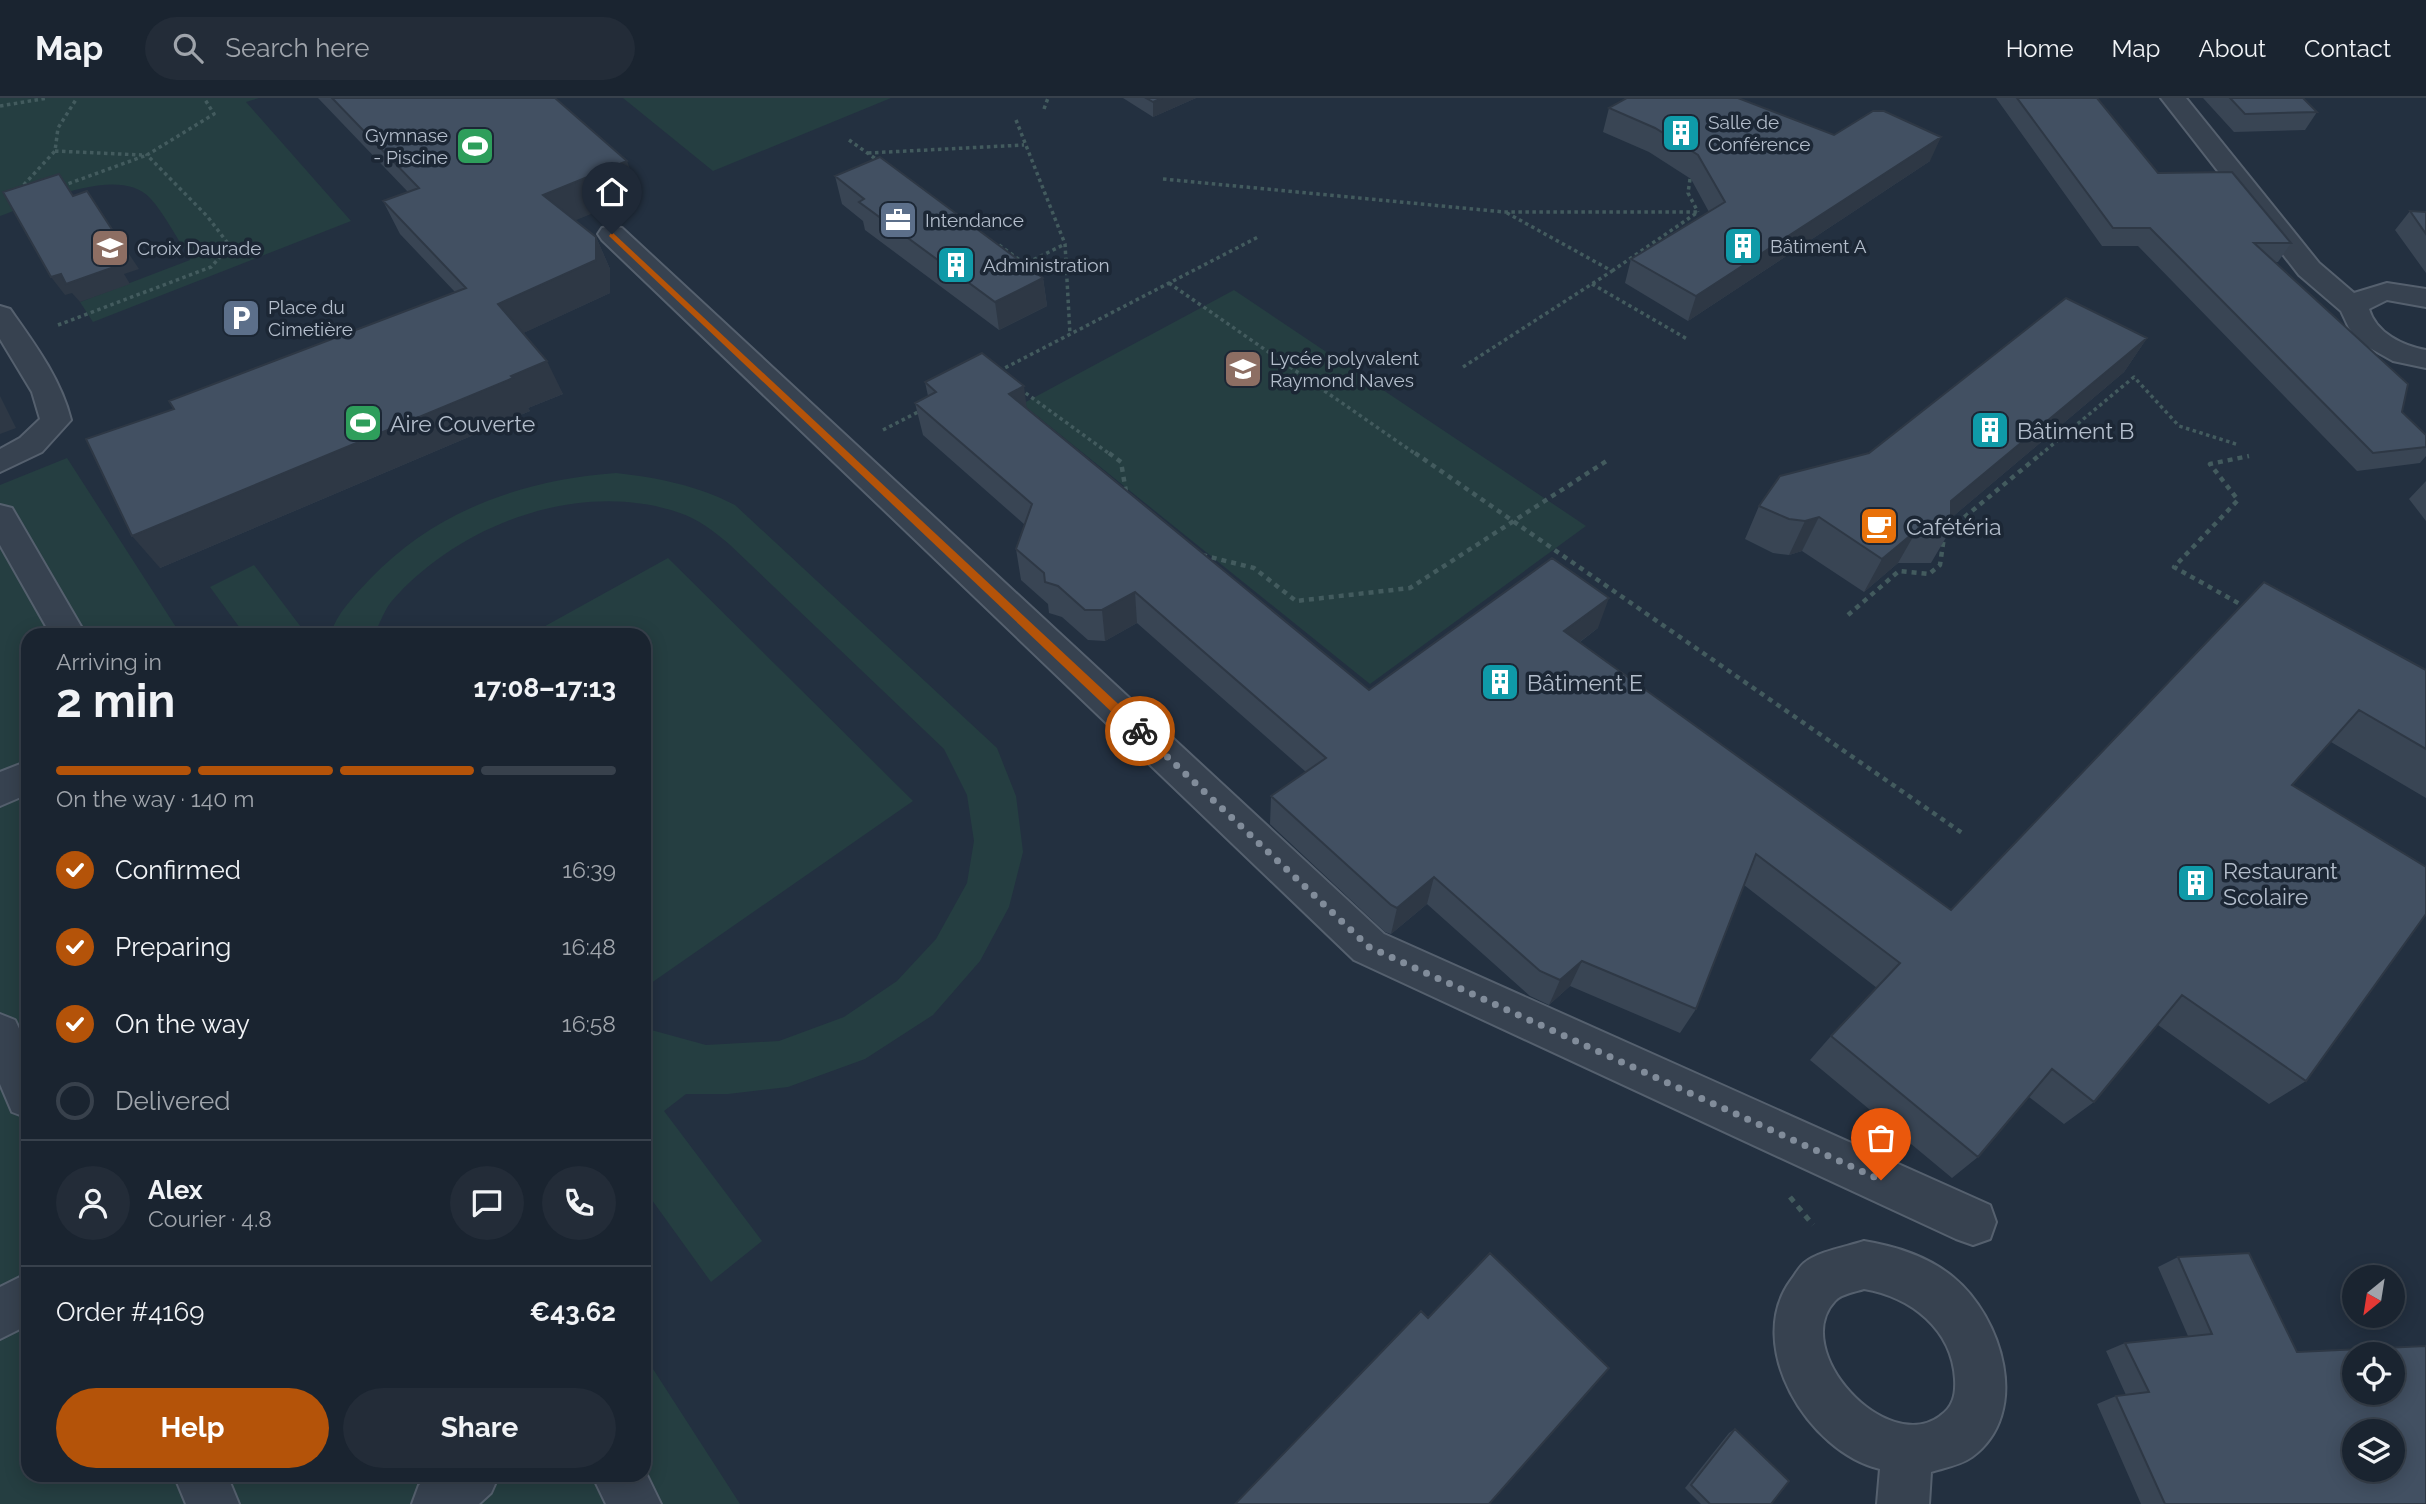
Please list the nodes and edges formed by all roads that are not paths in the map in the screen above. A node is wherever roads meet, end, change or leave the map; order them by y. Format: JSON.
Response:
{"nodes":[{"id":1,"x":2173,"y":98,"type":"edge"},
{"id":2,"x":612,"y":234,"type":"dead end"},
{"id":3,"x":2426,"y":298,"type":"edge"},
{"id":4,"x":2354,"y":307,"type":"junction"},
{"id":5,"x":0,"y":315,"type":"edge"},
{"id":6,"x":2396,"y":351,"type":"junction"},
{"id":7,"x":2426,"y":359,"type":"edge"},
{"id":8,"x":2426,"y":379,"type":"edge"},
{"id":9,"x":0,"y":461,"type":"edge"},
{"id":10,"x":0,"y":516,"type":"edge"},
{"id":11,"x":65,"y":628,"type":"edge"},
{"id":12,"x":21,"y":780,"type":"edge"},
{"id":13,"x":0,"y":790,"type":"edge"},
{"id":14,"x":0,"y":1034,"type":"edge"},
{"id":15,"x":21,"y":1081,"type":"edge"},
{"id":16,"x":1973,"y":1222,"type":"dead end"},
{"id":17,"x":21,"y":1302,"type":"edge"},
{"id":18,"x":0,"y":1315,"type":"edge"},
{"id":19,"x":1907,"y":1451,"type":"dead end"},
{"id":20,"x":203,"y":1482,"type":"edge"},
{"id":21,"x":465,"y":1482,"type":"edge"},
{"id":22,"x":622,"y":1482,"type":"edge"},
{"id":23,"x":213,"y":1504,"type":"edge"},
{"id":24,"x":438,"y":1504,"type":"edge"},
{"id":25,"x":635,"y":1504,"type":"edge"},
{"id":26,"x":1903,"y":1504,"type":"edge"}],
"edges":[{"from":1,"to":4,"type":"street"},
{"from":2,"to":16,"type":"street"},
{"from":3,"to":4,"type":"street"},
{"from":4,"to":6,"type":"street"},
{"from":5,"to":9,"type":"street"},
{"from":6,"to":7,"type":"street"},
{"from":6,"to":8,"type":"street"},
{"from":10,"to":11,"type":"street"},
{"from":12,"to":13,"type":"street"},
{"from":14,"to":15,"type":"street"},
{"from":17,"to":18,"type":"street"},
{"from":19,"to":26,"type":"street"},
{"from":20,"to":23,"type":"street"},
{"from":21,"to":24,"type":"street"},
{"from":22,"to":25,"type":"street"}]}
